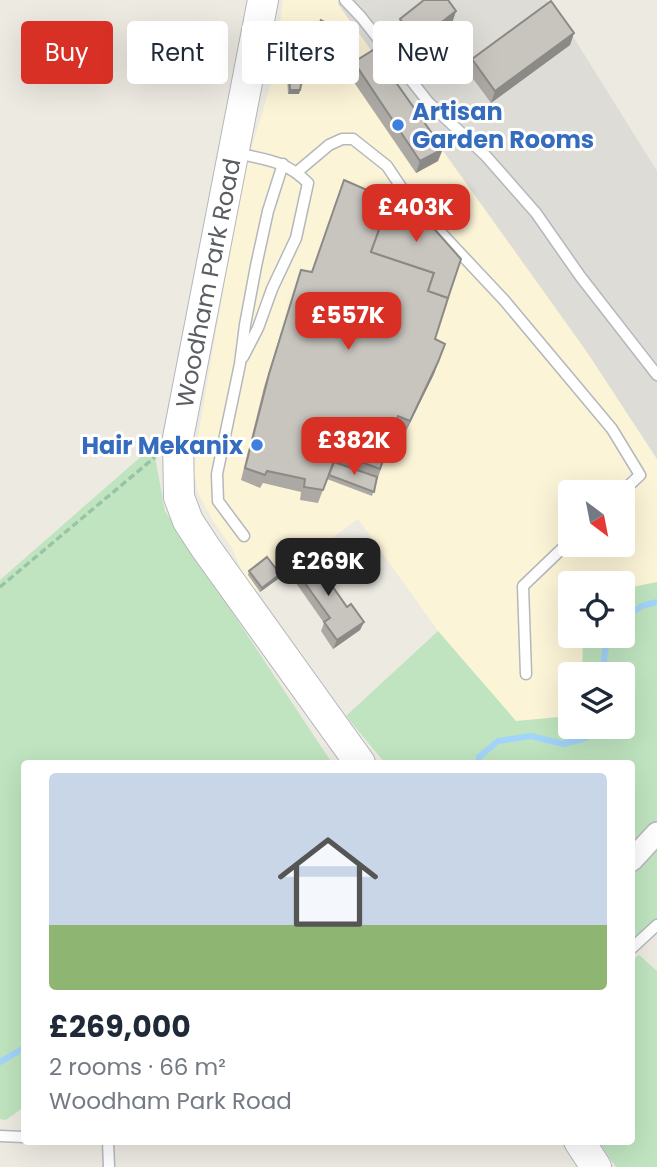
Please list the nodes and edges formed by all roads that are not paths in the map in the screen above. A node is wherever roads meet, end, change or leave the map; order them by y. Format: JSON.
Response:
{"nodes":[{"id":1,"x":263,"y":0,"type":"edge"},
{"id":2,"x":345,"y":0,"type":"edge"},
{"id":3,"x":233,"y":152,"type":"junction"},
{"id":4,"x":284,"y":164,"type":"junction"},
{"id":5,"x":297,"y":172,"type":"junction"},
{"id":6,"x":240,"y":364,"type":"junction"},
{"id":7,"x":657,"y":375,"type":"edge"},
{"id":8,"x":635,"y":480,"type":"edge"},
{"id":9,"x":244,"y":536,"type":"dead end"},
{"id":10,"x":558,"y":552,"type":"edge"},
{"id":11,"x":526,"y":674,"type":"dead end"},
{"id":12,"x":358,"y":760,"type":"edge"},
{"id":13,"x":657,"y":833,"type":"edge"},
{"id":14,"x":635,"y":857,"type":"edge"},
{"id":15,"x":657,"y":925,"type":"edge"},
{"id":16,"x":635,"y":945,"type":"edge"},
{"id":17,"x":0,"y":1136,"type":"edge"},
{"id":18,"x":21,"y":1137,"type":"edge"},
{"id":19,"x":108,"y":1145,"type":"edge"},
{"id":20,"x":582,"y":1145,"type":"edge"},
{"id":21,"x":109,"y":1167,"type":"edge"},
{"id":22,"x":596,"y":1167,"type":"edge"}],
"edges":[{"from":1,"to":3,"type":"street","name":"Woodham Park Road"},
{"from":2,"to":7,"type":"lane"},
{"from":3,"to":4,"type":"lane"},
{"from":3,"to":12,"type":"street","name":"Woodham Park Road"},
{"from":4,"to":5,"type":"lane"},
{"from":4,"to":6,"type":"lane"},
{"from":5,"to":6,"type":"lane"},
{"from":5,"to":8,"type":"lane"},
{"from":6,"to":9,"type":"lane"},
{"from":10,"to":11,"type":"lane"},
{"from":13,"to":14,"type":"street"},
{"from":15,"to":16,"type":"lane"},
{"from":17,"to":18,"type":"lane"},
{"from":19,"to":21,"type":"lane"},
{"from":20,"to":22,"type":"street"}]}
